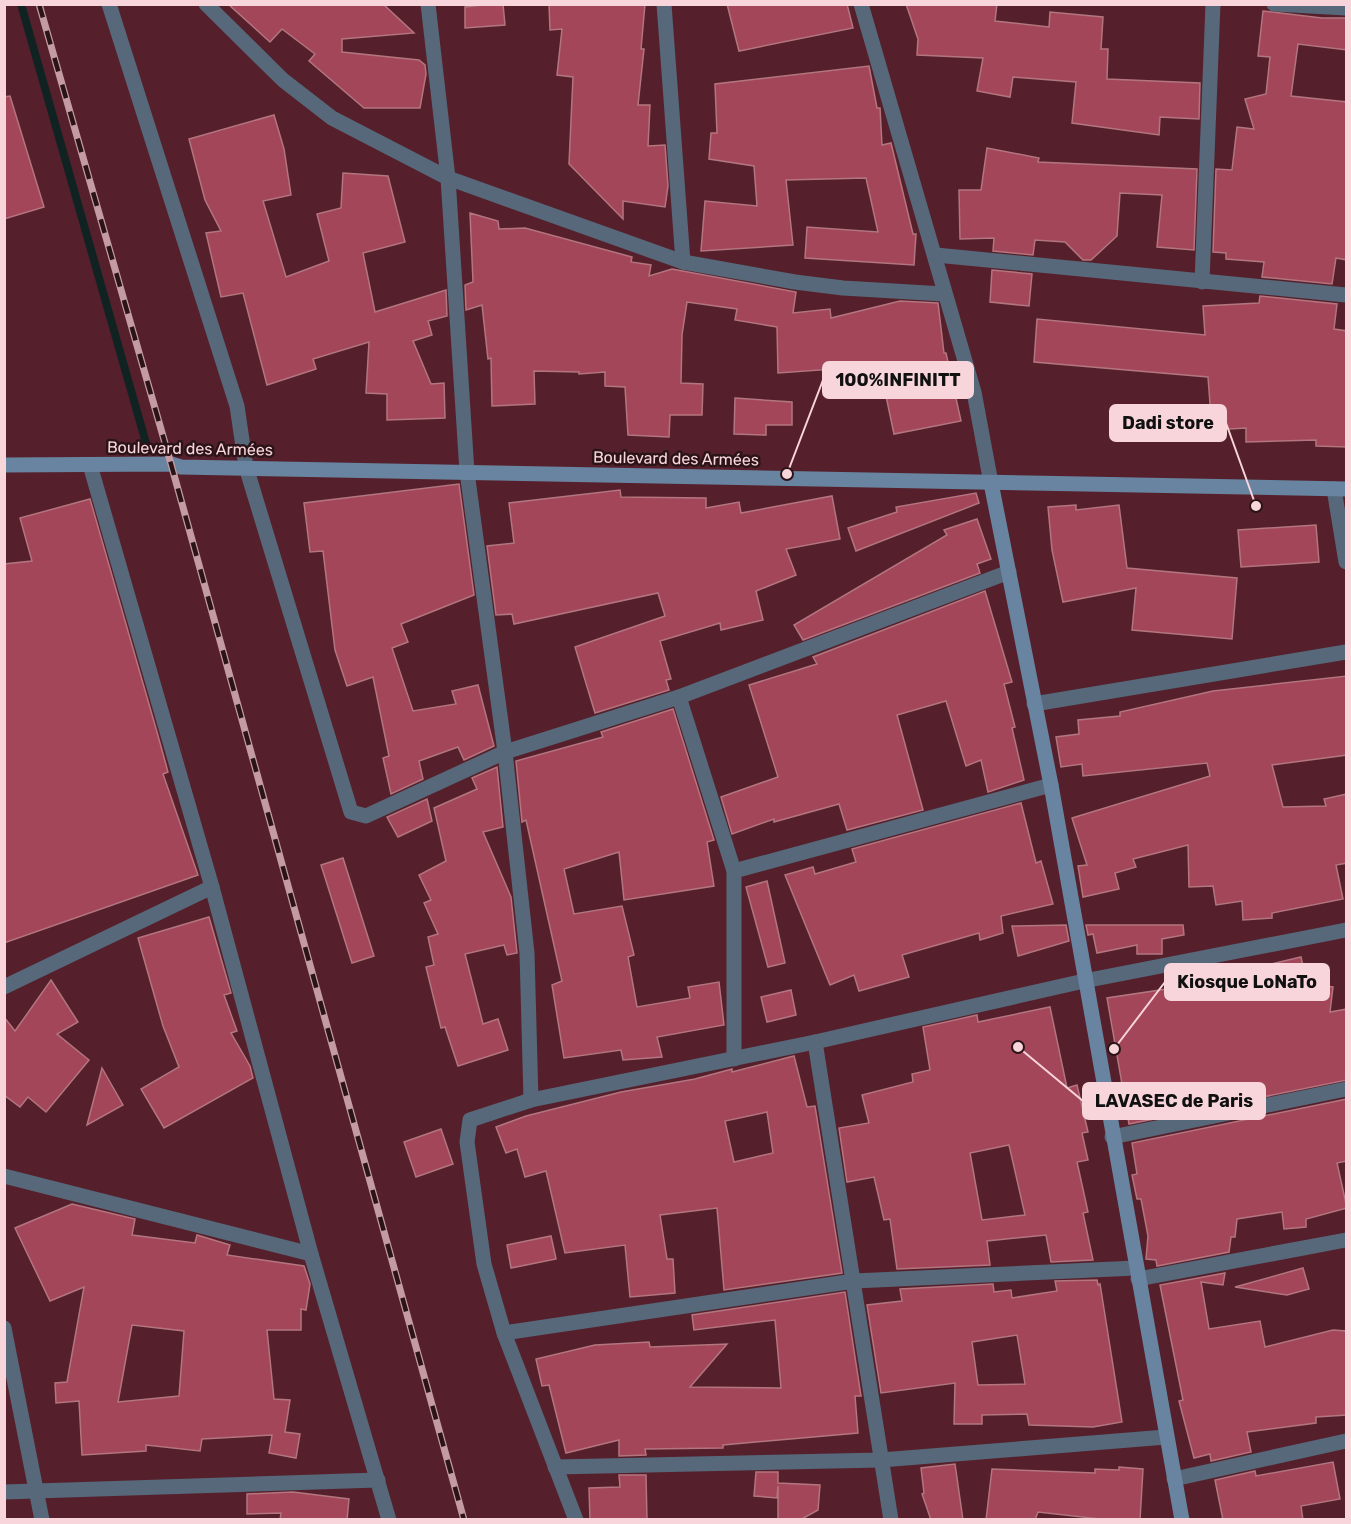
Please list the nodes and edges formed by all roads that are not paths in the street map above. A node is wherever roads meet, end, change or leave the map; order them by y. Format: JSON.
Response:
{"nodes":[{"id":1,"x":109,"y":4,"type":"edge"},
{"id":2,"x":206,"y":4,"type":"edge"},
{"id":3,"x":428,"y":4,"type":"edge"},
{"id":4,"x":664,"y":4,"type":"edge"},
{"id":5,"x":861,"y":4,"type":"edge"},
{"id":6,"x":1213,"y":4,"type":"edge"},
{"id":7,"x":1274,"y":4,"type":"edge"},
{"id":8,"x":1347,"y":8,"type":"edge"},
{"id":9,"x":448,"y":178,"type":"junction"},
{"id":10,"x":936,"y":255,"type":"junction"},
{"id":11,"x":683,"y":262,"type":"junction"},
{"id":12,"x":1202,"y":282,"type":"junction"},
{"id":13,"x":944,"y":294,"type":"junction"},
{"id":14,"x":1347,"y":295,"type":"edge"},
{"id":15,"x":4,"y":465,"type":"edge"},
{"id":16,"x":90,"y":465,"type":"junction"},
{"id":17,"x":246,"y":467,"type":"junction"},
{"id":18,"x":467,"y":472,"type":"junction"},
{"id":19,"x":991,"y":483,"type":"junction"},
{"id":20,"x":1340,"y":489,"type":"edge"},
{"id":21,"x":1347,"y":562,"type":"edge"},
{"id":22,"x":1009,"y":572,"type":"junction"},
{"id":23,"x":1347,"y":652,"type":"edge"},
{"id":24,"x":679,"y":697,"type":"junction"},
{"id":25,"x":1034,"y":704,"type":"junction"},
{"id":26,"x":505,"y":752,"type":"junction"},
{"id":27,"x":1051,"y":785,"type":"junction"},
{"id":28,"x":734,"y":871,"type":"junction"},
{"id":29,"x":212,"y":887,"type":"junction"},
{"id":30,"x":1347,"y":930,"type":"edge"},
{"id":31,"x":1084,"y":981,"type":"junction"},
{"id":32,"x":4,"y":987,"type":"edge"},
{"id":33,"x":814,"y":1042,"type":"junction"},
{"id":34,"x":734,"y":1059,"type":"junction"},
{"id":35,"x":1347,"y":1089,"type":"edge"},
{"id":36,"x":531,"y":1100,"type":"junction"},
{"id":37,"x":1112,"y":1137,"type":"junction"},
{"id":38,"x":4,"y":1176,"type":"edge"},
{"id":39,"x":1347,"y":1240,"type":"edge"},
{"id":40,"x":311,"y":1254,"type":"junction"},
{"id":41,"x":1137,"y":1273,"type":"junction"},
{"id":42,"x":854,"y":1281,"type":"junction"},
{"id":43,"x":4,"y":1328,"type":"edge"},
{"id":44,"x":504,"y":1333,"type":"junction"},
{"id":45,"x":1166,"y":1437,"type":"junction"},
{"id":46,"x":1347,"y":1441,"type":"edge"},
{"id":47,"x":881,"y":1460,"type":"junction"},
{"id":48,"x":555,"y":1467,"type":"junction"},
{"id":49,"x":1174,"y":1479,"type":"junction"},
{"id":50,"x":378,"y":1480,"type":"junction"},
{"id":51,"x":36,"y":1489,"type":"junction"},
{"id":52,"x":4,"y":1492,"type":"edge"},
{"id":53,"x":42,"y":1520,"type":"edge"},
{"id":54,"x":389,"y":1520,"type":"edge"},
{"id":55,"x":576,"y":1520,"type":"edge"},
{"id":56,"x":891,"y":1520,"type":"edge"},
{"id":57,"x":1182,"y":1520,"type":"edge"}],
"edges":[{"from":1,"to":17,"type":"street"},
{"from":2,"to":9,"type":"street"},
{"from":3,"to":9,"type":"street"},
{"from":4,"to":11,"type":"street"},
{"from":5,"to":10,"type":"street"},
{"from":6,"to":12,"type":"street"},
{"from":7,"to":8,"type":"street"},
{"from":9,"to":11,"type":"street"},
{"from":9,"to":18,"type":"street"},
{"from":10,"to":12,"type":"street"},
{"from":10,"to":13,"type":"street"},
{"from":11,"to":13,"type":"street"},
{"from":12,"to":14,"type":"street"},
{"from":13,"to":19,"type":"street"},
{"from":15,"to":16,"type":"main road","name":"Boulevard des Armées"},
{"from":16,"to":17,"type":"main road","name":"Boulevard des Armées"},
{"from":16,"to":29,"type":"street"},
{"from":17,"to":18,"type":"main road","name":"Boulevard des Armées"},
{"from":17,"to":26,"type":"street"},
{"from":18,"to":19,"type":"main road","name":"Boulevard des Armées"},
{"from":18,"to":26,"type":"street"},
{"from":19,"to":20,"type":"main road","name":"Boulevard des Armées"},
{"from":19,"to":22,"type":"main road"},
{"from":20,"to":21,"type":"street"},
{"from":22,"to":24,"type":"street"},
{"from":22,"to":25,"type":"main road"},
{"from":23,"to":25,"type":"street"},
{"from":24,"to":26,"type":"street"},
{"from":24,"to":28,"type":"street"},
{"from":25,"to":27,"type":"main road"},
{"from":26,"to":36,"type":"street"},
{"from":27,"to":28,"type":"street"},
{"from":27,"to":31,"type":"main road"},
{"from":28,"to":34,"type":"street"},
{"from":29,"to":32,"type":"street"},
{"from":29,"to":40,"type":"street"},
{"from":30,"to":31,"type":"street"},
{"from":31,"to":33,"type":"street"},
{"from":31,"to":37,"type":"main road"},
{"from":33,"to":34,"type":"street"},
{"from":33,"to":42,"type":"street"},
{"from":34,"to":36,"type":"street"},
{"from":35,"to":37,"type":"street"},
{"from":36,"to":44,"type":"street"},
{"from":37,"to":41,"type":"main road"},
{"from":38,"to":40,"type":"street"},
{"from":39,"to":41,"type":"street"},
{"from":40,"to":50,"type":"street"},
{"from":41,"to":42,"type":"street"},
{"from":41,"to":45,"type":"main road"},
{"from":42,"to":44,"type":"street"},
{"from":42,"to":47,"type":"street"},
{"from":43,"to":51,"type":"street"},
{"from":44,"to":48,"type":"street"},
{"from":45,"to":47,"type":"street"},
{"from":45,"to":49,"type":"main road"},
{"from":46,"to":49,"type":"street"},
{"from":47,"to":48,"type":"street"},
{"from":47,"to":56,"type":"street"},
{"from":48,"to":55,"type":"street"},
{"from":49,"to":57,"type":"main road"},
{"from":50,"to":51,"type":"street"},
{"from":50,"to":54,"type":"street"},
{"from":51,"to":52,"type":"street"},
{"from":51,"to":53,"type":"street"}]}
